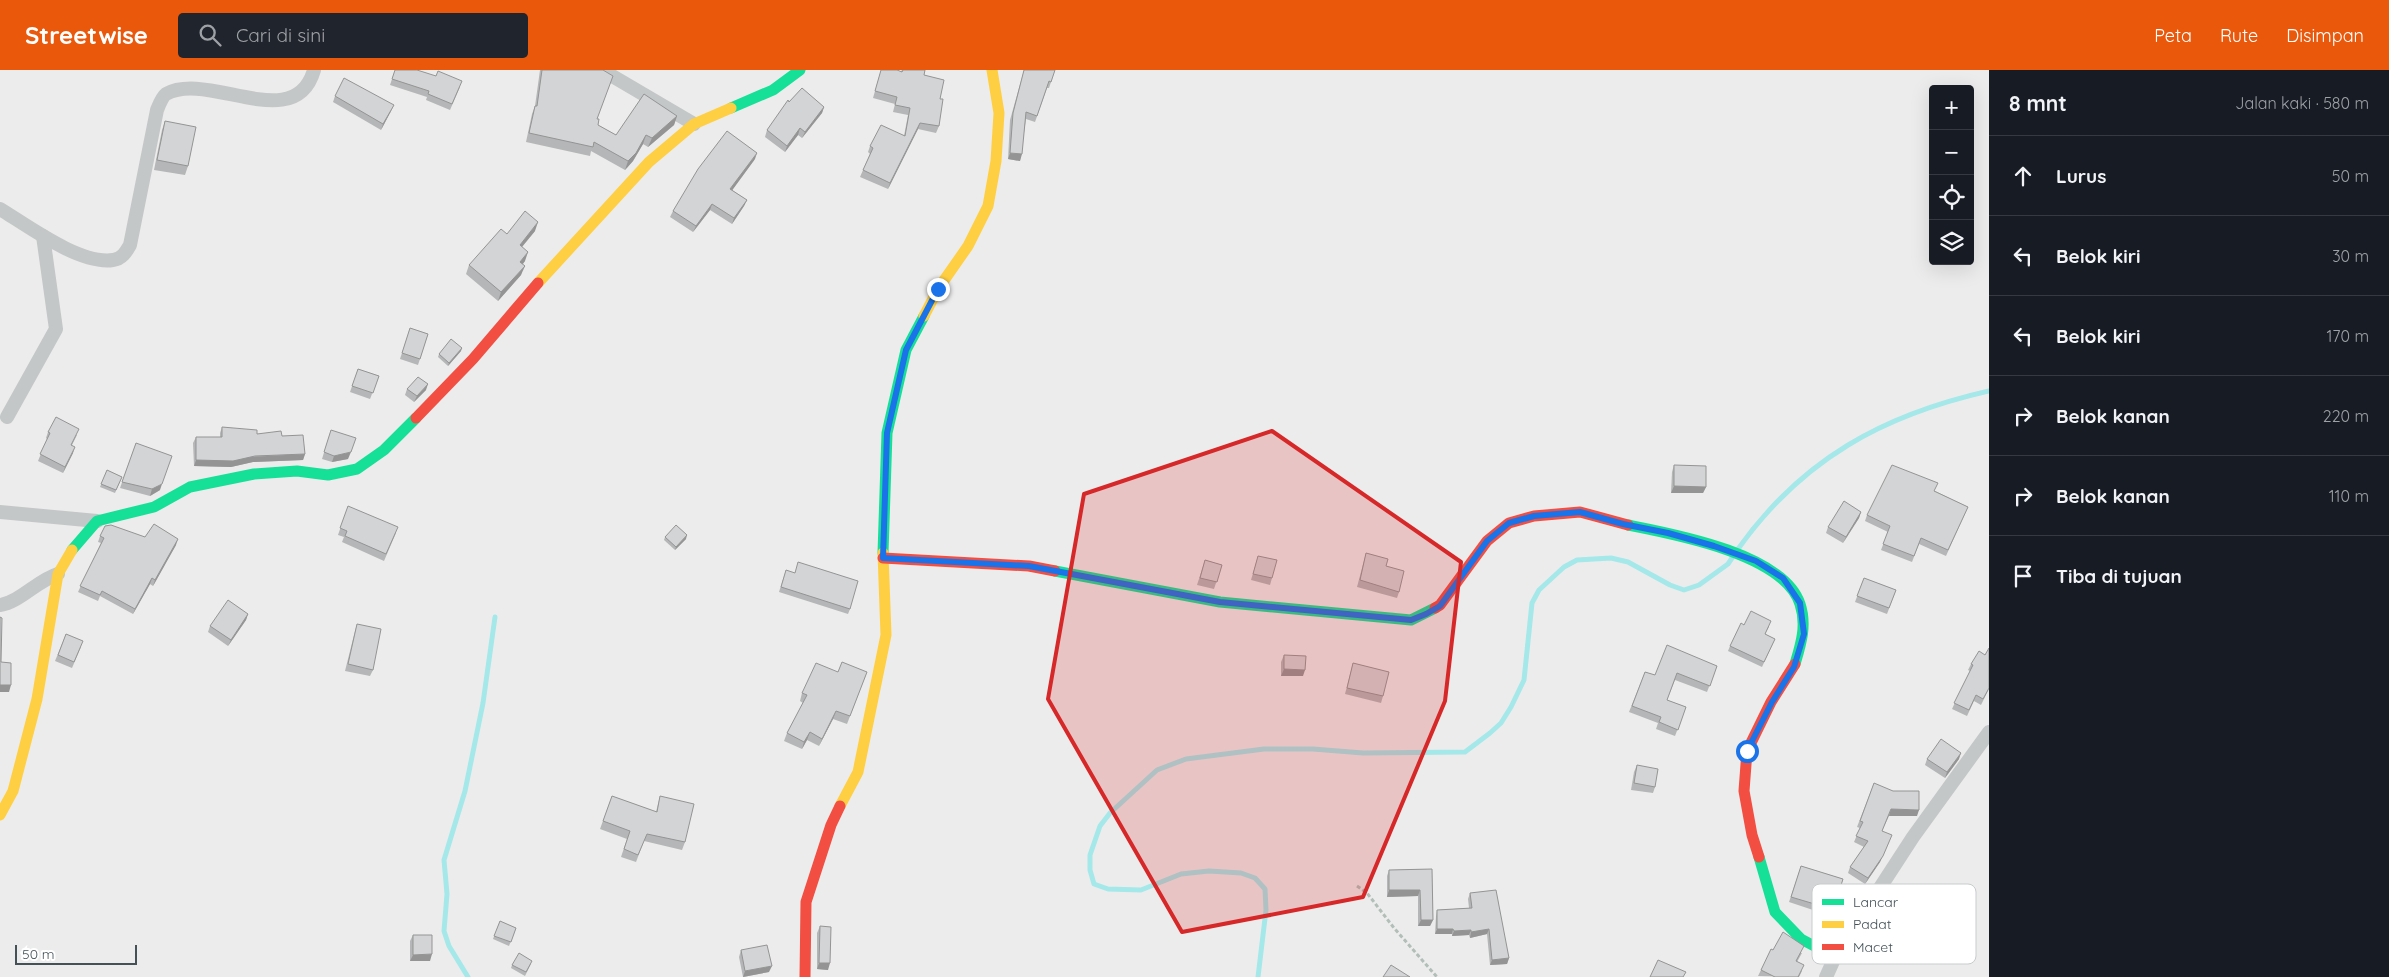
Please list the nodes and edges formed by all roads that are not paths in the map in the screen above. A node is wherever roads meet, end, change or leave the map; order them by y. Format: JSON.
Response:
{"nodes":[{"id":1,"x":314,"y":70,"type":"edge"},
{"id":2,"x":602,"y":70,"type":"edge"},
{"id":3,"x":800,"y":70,"type":"edge"},
{"id":4,"x":992,"y":70,"type":"edge"},
{"id":5,"x":694,"y":124,"type":"junction"},
{"id":6,"x":0,"y":209,"type":"edge"},
{"id":7,"x":43,"y":236,"type":"junction"},
{"id":8,"x":7,"y":416,"type":"dead end"},
{"id":9,"x":0,"y":512,"type":"edge"},
{"id":10,"x":97,"y":521,"type":"junction"},
{"id":11,"x":883,"y":558,"type":"junction"},
{"id":12,"x":58,"y":574,"type":"junction"},
{"id":13,"x":0,"y":605,"type":"edge"},
{"id":14,"x":1989,"y":732,"type":"edge"},
{"id":15,"x":0,"y":815,"type":"edge"},
{"id":16,"x":1882,"y":884,"type":"edge"},
{"id":17,"x":1812,"y":945,"type":"edge"},
{"id":18,"x":1832,"y":964,"type":"edge"},
{"id":19,"x":805,"y":977,"type":"edge"},
{"id":20,"x":1826,"y":977,"type":"edge"}],
"edges":[{"from":1,"to":7,"type":"street"},
{"from":2,"to":5,"type":"street"},
{"from":3,"to":5,"type":"street"},
{"from":4,"to":11,"type":"street"},
{"from":5,"to":10,"type":"street"},
{"from":6,"to":7,"type":"street"},
{"from":7,"to":8,"type":"street"},
{"from":9,"to":10,"type":"street"},
{"from":10,"to":12,"type":"street"},
{"from":11,"to":17,"type":"street"},
{"from":11,"to":19,"type":"street"},
{"from":12,"to":13,"type":"street"},
{"from":12,"to":15,"type":"street"},
{"from":14,"to":16,"type":"street"},
{"from":18,"to":20,"type":"street"}]}
